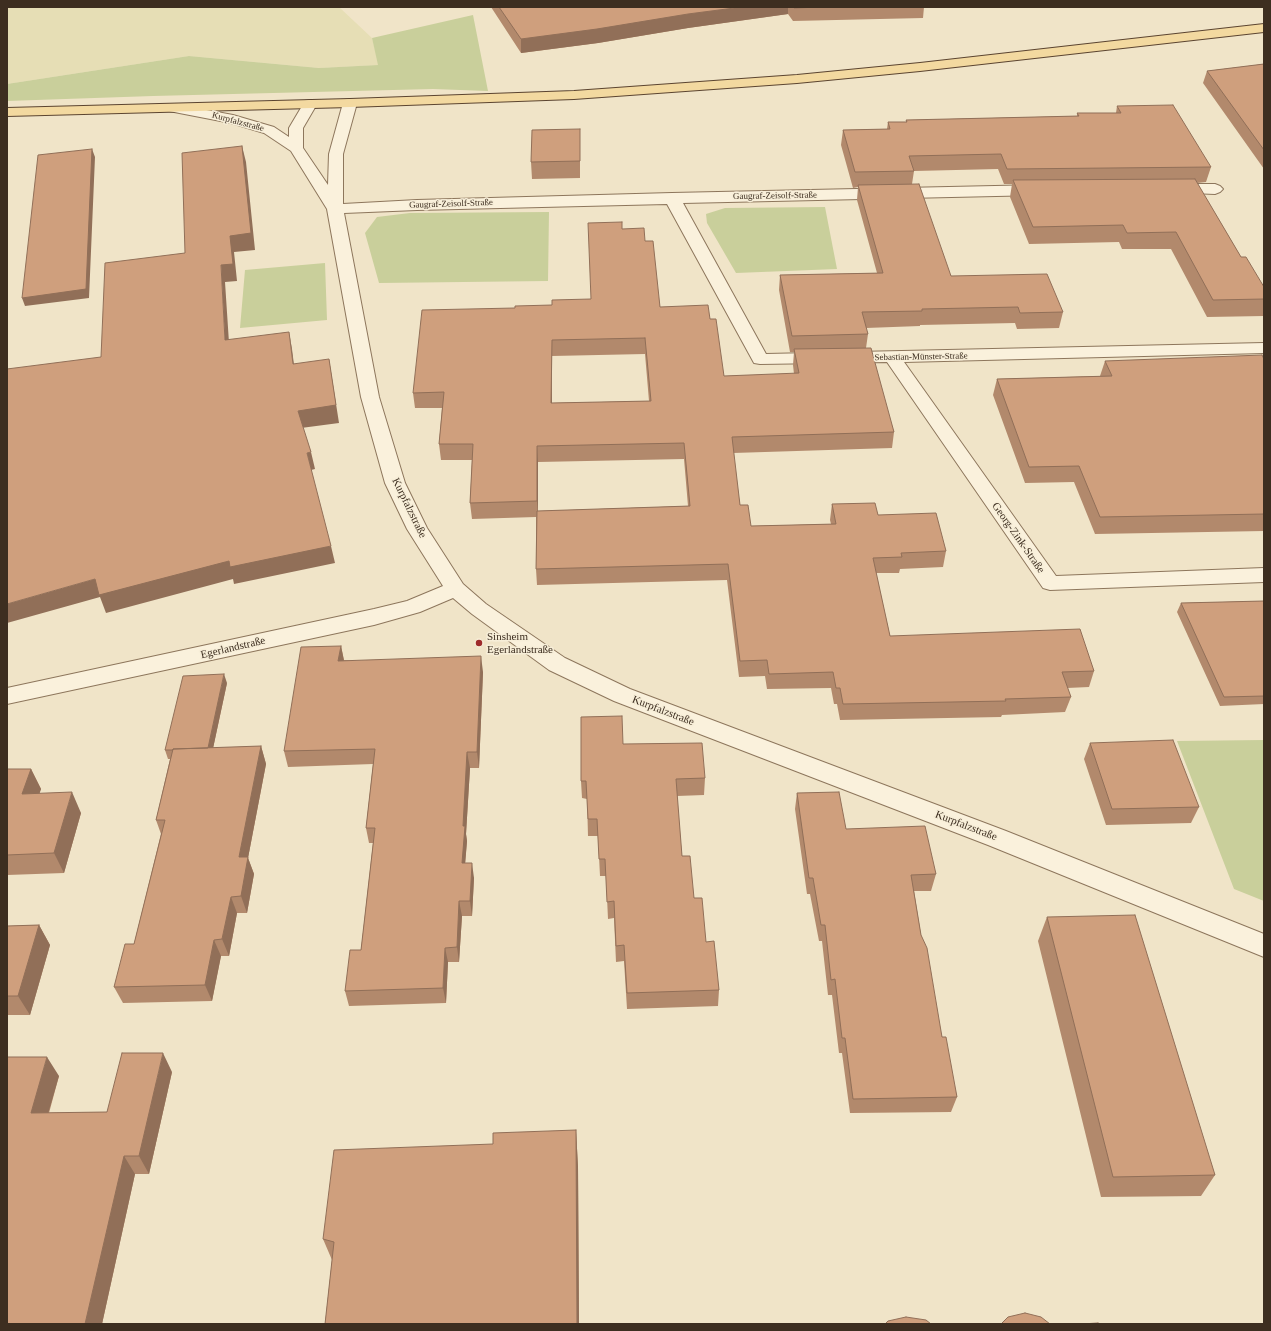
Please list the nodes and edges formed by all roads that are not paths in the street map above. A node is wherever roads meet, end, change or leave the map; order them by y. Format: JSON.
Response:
{"nodes":[{"id":1,"x":1264,"y":28,"type":"edge"},
{"id":2,"x":350,"y":103,"type":"junction"},
{"id":3,"x":310,"y":104,"type":"junction"},
{"id":4,"x":174,"y":108,"type":"junction"},
{"id":5,"x":7,"y":112,"type":"edge"},
{"id":6,"x":296,"y":148,"type":"junction"},
{"id":7,"x":1160,"y":189,"type":"edge"},
{"id":8,"x":1214,"y":189,"type":"dead end"},
{"id":9,"x":1059,"y":190,"type":"edge"},
{"id":10,"x":672,"y":198,"type":"junction"},
{"id":11,"x":335,"y":209,"type":"junction"},
{"id":12,"x":1264,"y":348,"type":"edge"},
{"id":13,"x":892,"y":357,"type":"junction"},
{"id":14,"x":1264,"y":575,"type":"edge"},
{"id":15,"x":456,"y":589,"type":"junction"},
{"id":16,"x":7,"y":696,"type":"edge"},
{"id":17,"x":1264,"y":946,"type":"edge"}],
"edges":[{"from":1,"to":2,"type":"main road"},
{"from":2,"to":3,"type":"main road"},
{"from":2,"to":11,"type":"street","name":"Kurpfalzstraße"},
{"from":3,"to":4,"type":"main road"},
{"from":3,"to":6,"type":"street"},
{"from":4,"to":5,"type":"main road"},
{"from":4,"to":6,"type":"street","name":"Kurpfalzstraße"},
{"from":6,"to":11,"type":"street","name":"Kurpfalzstraße"},
{"from":7,"to":8,"type":"street"},
{"from":9,"to":10,"type":"street","name":"Gaugraf-Zeisolf-Straße"},
{"from":10,"to":11,"type":"street","name":"Gaugraf-Zeisolf-Straße"},
{"from":10,"to":13,"type":"street","name":"Sebastian-Münster-Straße"},
{"from":11,"to":15,"type":"street","name":"Kurpfalzstraße"},
{"from":12,"to":13,"type":"street","name":"Sebastian-Münster-Straße"},
{"from":13,"to":14,"type":"street","name":"Georg-Zink-Straße"},
{"from":15,"to":16,"type":"street","name":"Egerlandstraße"},
{"from":15,"to":17,"type":"street","name":"Kurpfalzstraße"}]}
